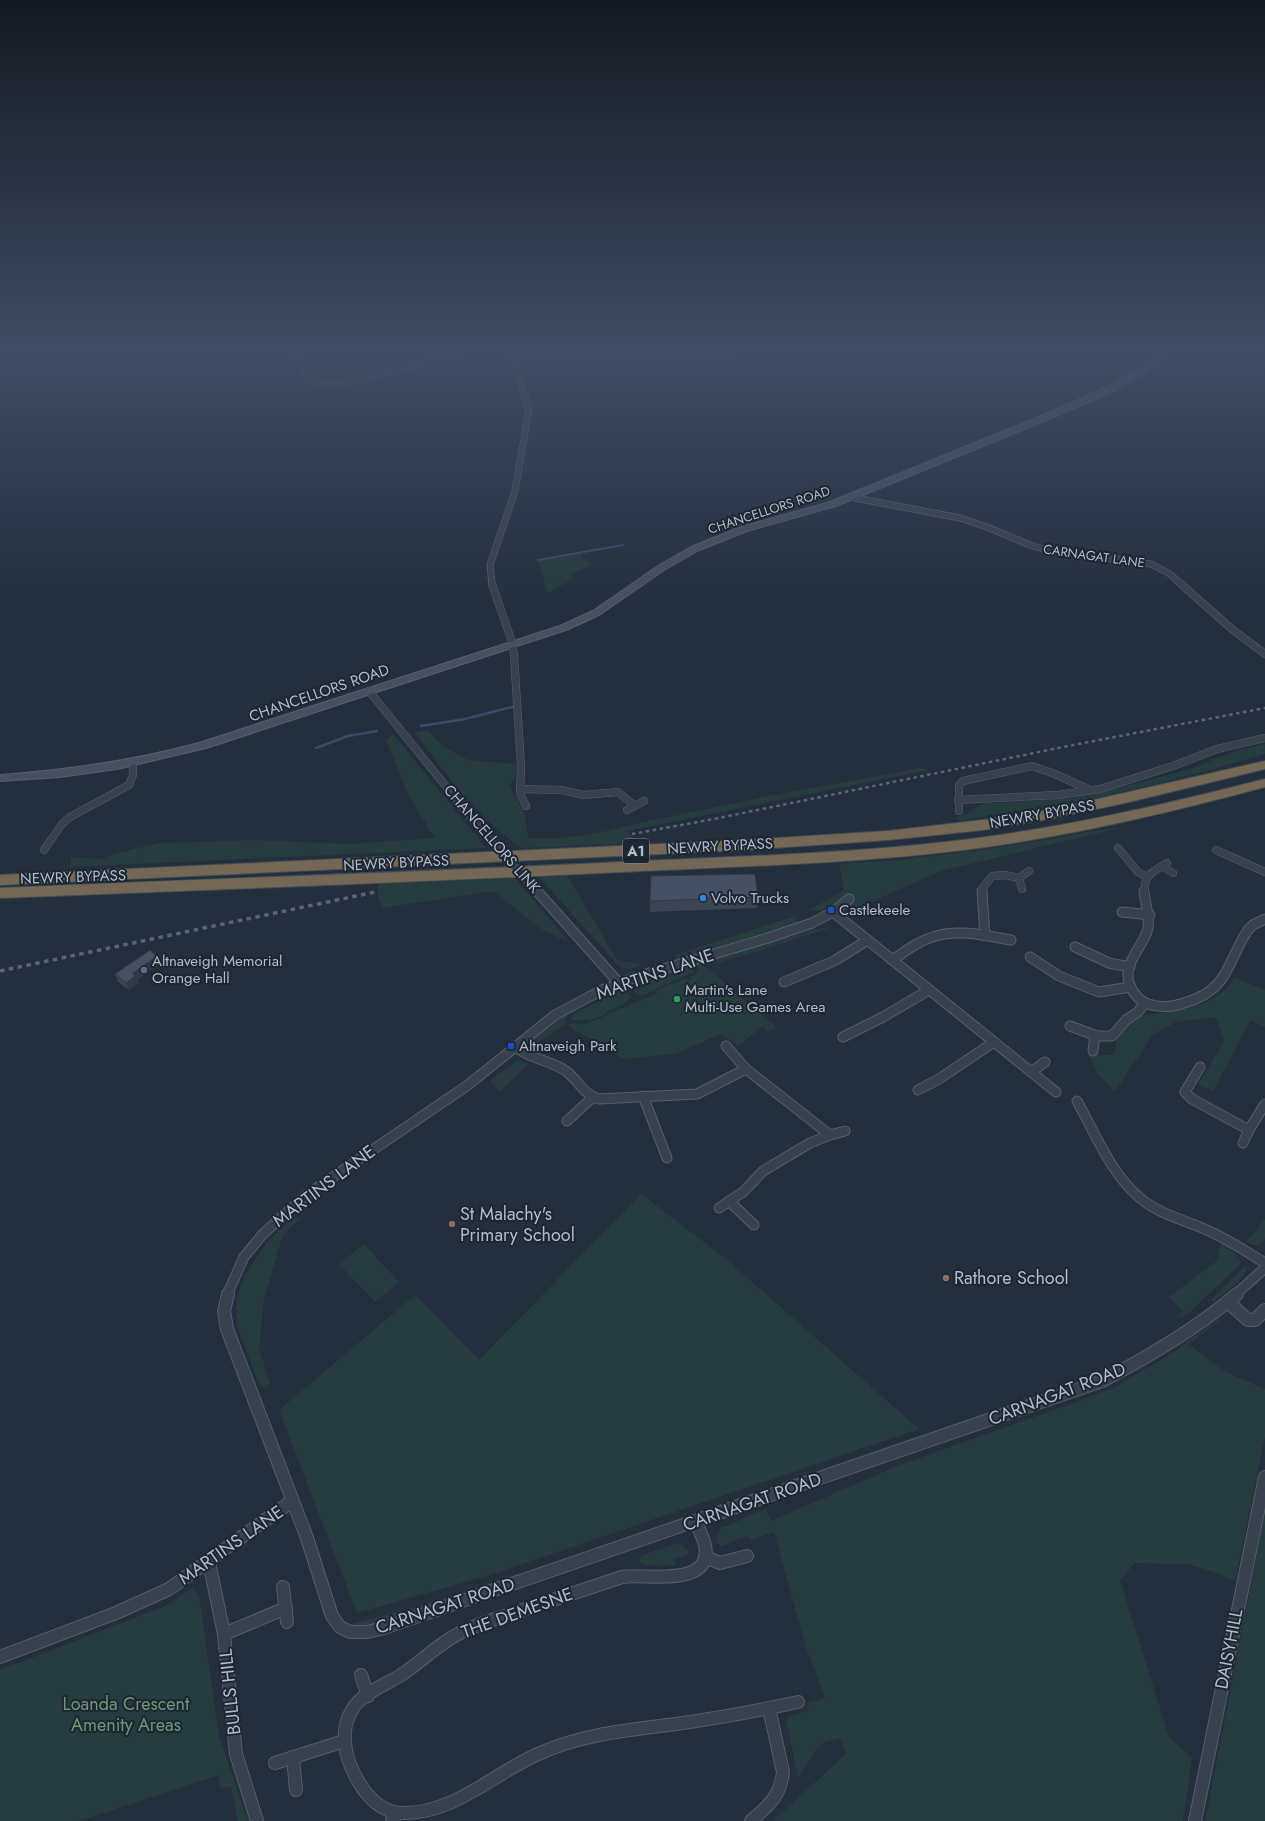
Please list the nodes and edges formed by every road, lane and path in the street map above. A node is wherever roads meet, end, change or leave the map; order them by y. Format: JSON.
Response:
{"nodes":[{"id":1,"x":525,"y":435,"type":"edge"},
{"id":2,"x":1002,"y":435,"type":"edge"},
{"id":3,"x":850,"y":497,"type":"junction"},
{"id":4,"x":512,"y":645,"type":"junction"},
{"id":5,"x":1265,"y":654,"type":"edge"},
{"id":6,"x":369,"y":691,"type":"junction"},
{"id":7,"x":1265,"y":738,"type":"edge"},
{"id":8,"x":133,"y":764,"type":"junction"},
{"id":9,"x":1265,"y":765,"type":"edge"},
{"id":10,"x":0,"y":778,"type":"edge"},
{"id":11,"x":1265,"y":783,"type":"edge"},
{"id":12,"x":520,"y":789,"type":"junction"},
{"id":13,"x":1090,"y":790,"type":"junction"},
{"id":14,"x":958,"y":800,"type":"junction"},
{"id":15,"x":644,"y":801,"type":"dead end"},
{"id":16,"x":526,"y":806,"type":"dead end"},
{"id":17,"x":635,"y":806,"type":"junction"},
{"id":18,"x":627,"y":810,"type":"dead end"},
{"id":19,"x":959,"y":811,"type":"dead end"},
{"id":20,"x":1118,"y":848,"type":"dead end"},
{"id":21,"x":44,"y":850,"type":"dead end"},
{"id":22,"x":1216,"y":850,"type":"dead end"},
{"id":23,"x":1029,"y":871,"type":"dead end"},
{"id":24,"x":1265,"y":872,"type":"edge"},
{"id":25,"x":1173,"y":874,"type":"dead end"},
{"id":26,"x":1147,"y":876,"type":"junction"},
{"id":27,"x":1020,"y":878,"type":"junction"},
{"id":28,"x":0,"y":880,"type":"edge"},
{"id":29,"x":1022,"y":889,"type":"dead end"},
{"id":30,"x":0,"y":893,"type":"edge"},
{"id":31,"x":849,"y":899,"type":"dead end"},
{"id":32,"x":833,"y":912,"type":"junction"},
{"id":33,"x":1122,"y":912,"type":"dead end"},
{"id":34,"x":1150,"y":915,"type":"junction"},
{"id":35,"x":1265,"y":919,"type":"edge"},
{"id":36,"x":985,"y":936,"type":"junction"},
{"id":37,"x":868,"y":940,"type":"junction"},
{"id":38,"x":1011,"y":940,"type":"dead end"},
{"id":39,"x":1074,"y":947,"type":"dead end"},
{"id":40,"x":1030,"y":957,"type":"dead end"},
{"id":41,"x":892,"y":960,"type":"junction"},
{"id":42,"x":1130,"y":967,"type":"junction"},
{"id":43,"x":784,"y":982,"type":"dead end"},
{"id":44,"x":620,"y":983,"type":"junction"},
{"id":45,"x":1131,"y":987,"type":"junction"},
{"id":46,"x":929,"y":990,"type":"junction"},
{"id":47,"x":1144,"y":1004,"type":"junction"},
{"id":48,"x":1070,"y":1026,"type":"dead end"},
{"id":49,"x":1095,"y":1035,"type":"junction"},
{"id":50,"x":843,"y":1037,"type":"dead end"},
{"id":51,"x":994,"y":1042,"type":"junction"},
{"id":52,"x":726,"y":1046,"type":"dead end"},
{"id":53,"x":515,"y":1047,"type":"junction"},
{"id":54,"x":1093,"y":1051,"type":"dead end"},
{"id":55,"x":1045,"y":1062,"type":"dead end"},
{"id":56,"x":1200,"y":1067,"type":"dead end"},
{"id":57,"x":746,"y":1069,"type":"junction"},
{"id":58,"x":1031,"y":1072,"type":"junction"},
{"id":59,"x":918,"y":1090,"type":"dead end"},
{"id":60,"x":1056,"y":1092,"type":"dead end"},
{"id":61,"x":643,"y":1096,"type":"junction"},
{"id":62,"x":592,"y":1098,"type":"junction"},
{"id":63,"x":1077,"y":1101,"type":"dead end"},
{"id":64,"x":1265,"y":1104,"type":"edge"},
{"id":65,"x":567,"y":1121,"type":"dead end"},
{"id":66,"x":1249,"y":1130,"type":"junction"},
{"id":67,"x":845,"y":1131,"type":"dead end"},
{"id":68,"x":830,"y":1135,"type":"junction"},
{"id":69,"x":1243,"y":1143,"type":"dead end"},
{"id":70,"x":667,"y":1158,"type":"dead end"},
{"id":71,"x":729,"y":1201,"type":"junction"},
{"id":72,"x":719,"y":1208,"type":"dead end"},
{"id":73,"x":754,"y":1225,"type":"dead end"},
{"id":74,"x":1265,"y":1264,"type":"edge"},
{"id":75,"x":1265,"y":1268,"type":"edge"},
{"id":76,"x":1228,"y":1302,"type":"junction"},
{"id":77,"x":1265,"y":1310,"type":"edge"},
{"id":78,"x":1265,"y":1477,"type":"edge"},
{"id":79,"x":292,"y":1501,"type":"junction"},
{"id":80,"x":696,"y":1522,"type":"junction"},
{"id":81,"x":747,"y":1556,"type":"dead end"},
{"id":82,"x":705,"y":1557,"type":"junction"},
{"id":83,"x":209,"y":1562,"type":"junction"},
{"id":84,"x":283,"y":1587,"type":"dead end"},
{"id":85,"x":286,"y":1608,"type":"junction"},
{"id":86,"x":287,"y":1622,"type":"dead end"},
{"id":87,"x":224,"y":1634,"type":"junction"},
{"id":88,"x":0,"y":1657,"type":"edge"},
{"id":89,"x":361,"y":1675,"type":"dead end"},
{"id":90,"x":368,"y":1696,"type":"junction"},
{"id":91,"x":798,"y":1702,"type":"dead end"},
{"id":92,"x":769,"y":1708,"type":"junction"},
{"id":93,"x":344,"y":1741,"type":"junction"},
{"id":94,"x":293,"y":1757,"type":"junction"},
{"id":95,"x":275,"y":1763,"type":"dead end"},
{"id":96,"x":296,"y":1790,"type":"dead end"},
{"id":97,"x":395,"y":1817,"type":"edge"},
{"id":98,"x":257,"y":1821,"type":"edge"},
{"id":99,"x":751,"y":1821,"type":"edge"},
{"id":100,"x":1194,"y":1821,"type":"edge"}],
"edges":[{"from":1,"to":4,"type":"street"},
{"from":2,"to":3,"type":"street","name":"CHANCELLORS ROAD"},
{"from":3,"to":4,"type":"street","name":"CHANCELLORS ROAD"},
{"from":3,"to":5,"type":"street","name":"CARNAGAT LANE"},
{"from":4,"to":6,"type":"street","name":"CHANCELLORS ROAD"},
{"from":4,"to":12,"type":"street"},
{"from":6,"to":8,"type":"street","name":"CHANCELLORS ROAD"},
{"from":6,"to":44,"type":"street","name":"CHANCELLORS LINK","bridge":true},
{"from":7,"to":13,"type":"street"},
{"from":8,"to":10,"type":"street","name":"CHANCELLORS ROAD"},
{"from":8,"to":21,"type":"street"},
{"from":9,"to":28,"type":"highway","name":"NEWRY BYPASS","number":"A1"},
{"from":11,"to":30,"type":"highway","name":"NEWRY BYPASS","number":"A1"},
{"from":12,"to":16,"type":"street"},
{"from":12,"to":17,"type":"street"},
{"from":13,"to":14,"type":"street"},
{"from":13,"to":14,"type":"street"},
{"from":14,"to":19,"type":"street"},
{"from":15,"to":17,"type":"street"},
{"from":17,"to":18,"type":"street"},
{"from":20,"to":26,"type":"street"},
{"from":22,"to":24,"type":"street"},
{"from":23,"to":27,"type":"street"},
{"from":25,"to":26,"type":"street"},
{"from":26,"to":34,"type":"street"},
{"from":27,"to":29,"type":"street"},
{"from":27,"to":36,"type":"street"},
{"from":31,"to":32,"type":"street","name":"MARTINS LANE"},
{"from":32,"to":37,"type":"street"},
{"from":32,"to":44,"type":"street","name":"MARTINS LANE"},
{"from":33,"to":34,"type":"street"},
{"from":34,"to":42,"type":"street"},
{"from":35,"to":47,"type":"street"},
{"from":36,"to":38,"type":"street"},
{"from":36,"to":41,"type":"street"},
{"from":37,"to":41,"type":"street"},
{"from":37,"to":43,"type":"street"},
{"from":39,"to":42,"type":"street"},
{"from":40,"to":45,"type":"street"},
{"from":41,"to":46,"type":"street"},
{"from":42,"to":45,"type":"street"},
{"from":44,"to":53,"type":"street","name":"MARTINS LANE"},
{"from":45,"to":47,"type":"street"},
{"from":46,"to":50,"type":"street"},
{"from":46,"to":51,"type":"street"},
{"from":47,"to":49,"type":"street"},
{"from":48,"to":49,"type":"street"},
{"from":49,"to":54,"type":"street"},
{"from":51,"to":58,"type":"street"},
{"from":51,"to":59,"type":"street"},
{"from":52,"to":57,"type":"street"},
{"from":53,"to":62,"type":"street"},
{"from":53,"to":79,"type":"street","name":"MARTINS LANE"},
{"from":55,"to":58,"type":"street"},
{"from":56,"to":66,"type":"street"},
{"from":57,"to":61,"type":"street"},
{"from":57,"to":68,"type":"street"},
{"from":58,"to":60,"type":"street"},
{"from":61,"to":62,"type":"street"},
{"from":61,"to":70,"type":"street"},
{"from":62,"to":65,"type":"street"},
{"from":63,"to":74,"type":"street"},
{"from":64,"to":66,"type":"street"},
{"from":66,"to":69,"type":"street"},
{"from":67,"to":68,"type":"street"},
{"from":68,"to":71,"type":"street"},
{"from":71,"to":72,"type":"street"},
{"from":71,"to":73,"type":"street"},
{"from":75,"to":76,"type":"street","name":"CARNAGAT ROAD"},
{"from":76,"to":77,"type":"street"},
{"from":76,"to":80,"type":"street","name":"CARNAGAT ROAD"},
{"from":78,"to":100,"type":"street","name":"DAISYHILL"},
{"from":79,"to":80,"type":"street","name":"CARNAGAT ROAD"},
{"from":79,"to":83,"type":"street","name":"MARTINS LANE"},
{"from":80,"to":82,"type":"street"},
{"from":81,"to":82,"type":"street"},
{"from":82,"to":90,"type":"street","name":"THE DEMESNE"},
{"from":83,"to":87,"type":"street","name":"BULLS HILL"},
{"from":83,"to":88,"type":"street","name":"MARTINS LANE"},
{"from":84,"to":85,"type":"street"},
{"from":85,"to":86,"type":"street"},
{"from":85,"to":87,"type":"street"},
{"from":87,"to":98,"type":"street","name":"BULLS HILL"},
{"from":89,"to":90,"type":"street"},
{"from":90,"to":93,"type":"street","name":"THE DEMESNE"},
{"from":91,"to":92,"type":"street","name":"THE DEMESNE"},
{"from":92,"to":97,"type":"street","name":"THE DEMESNE"},
{"from":92,"to":99,"type":"street"},
{"from":93,"to":94,"type":"street"},
{"from":93,"to":97,"type":"street","name":"THE DEMESNE"},
{"from":94,"to":95,"type":"street"},
{"from":94,"to":96,"type":"street"}]}
